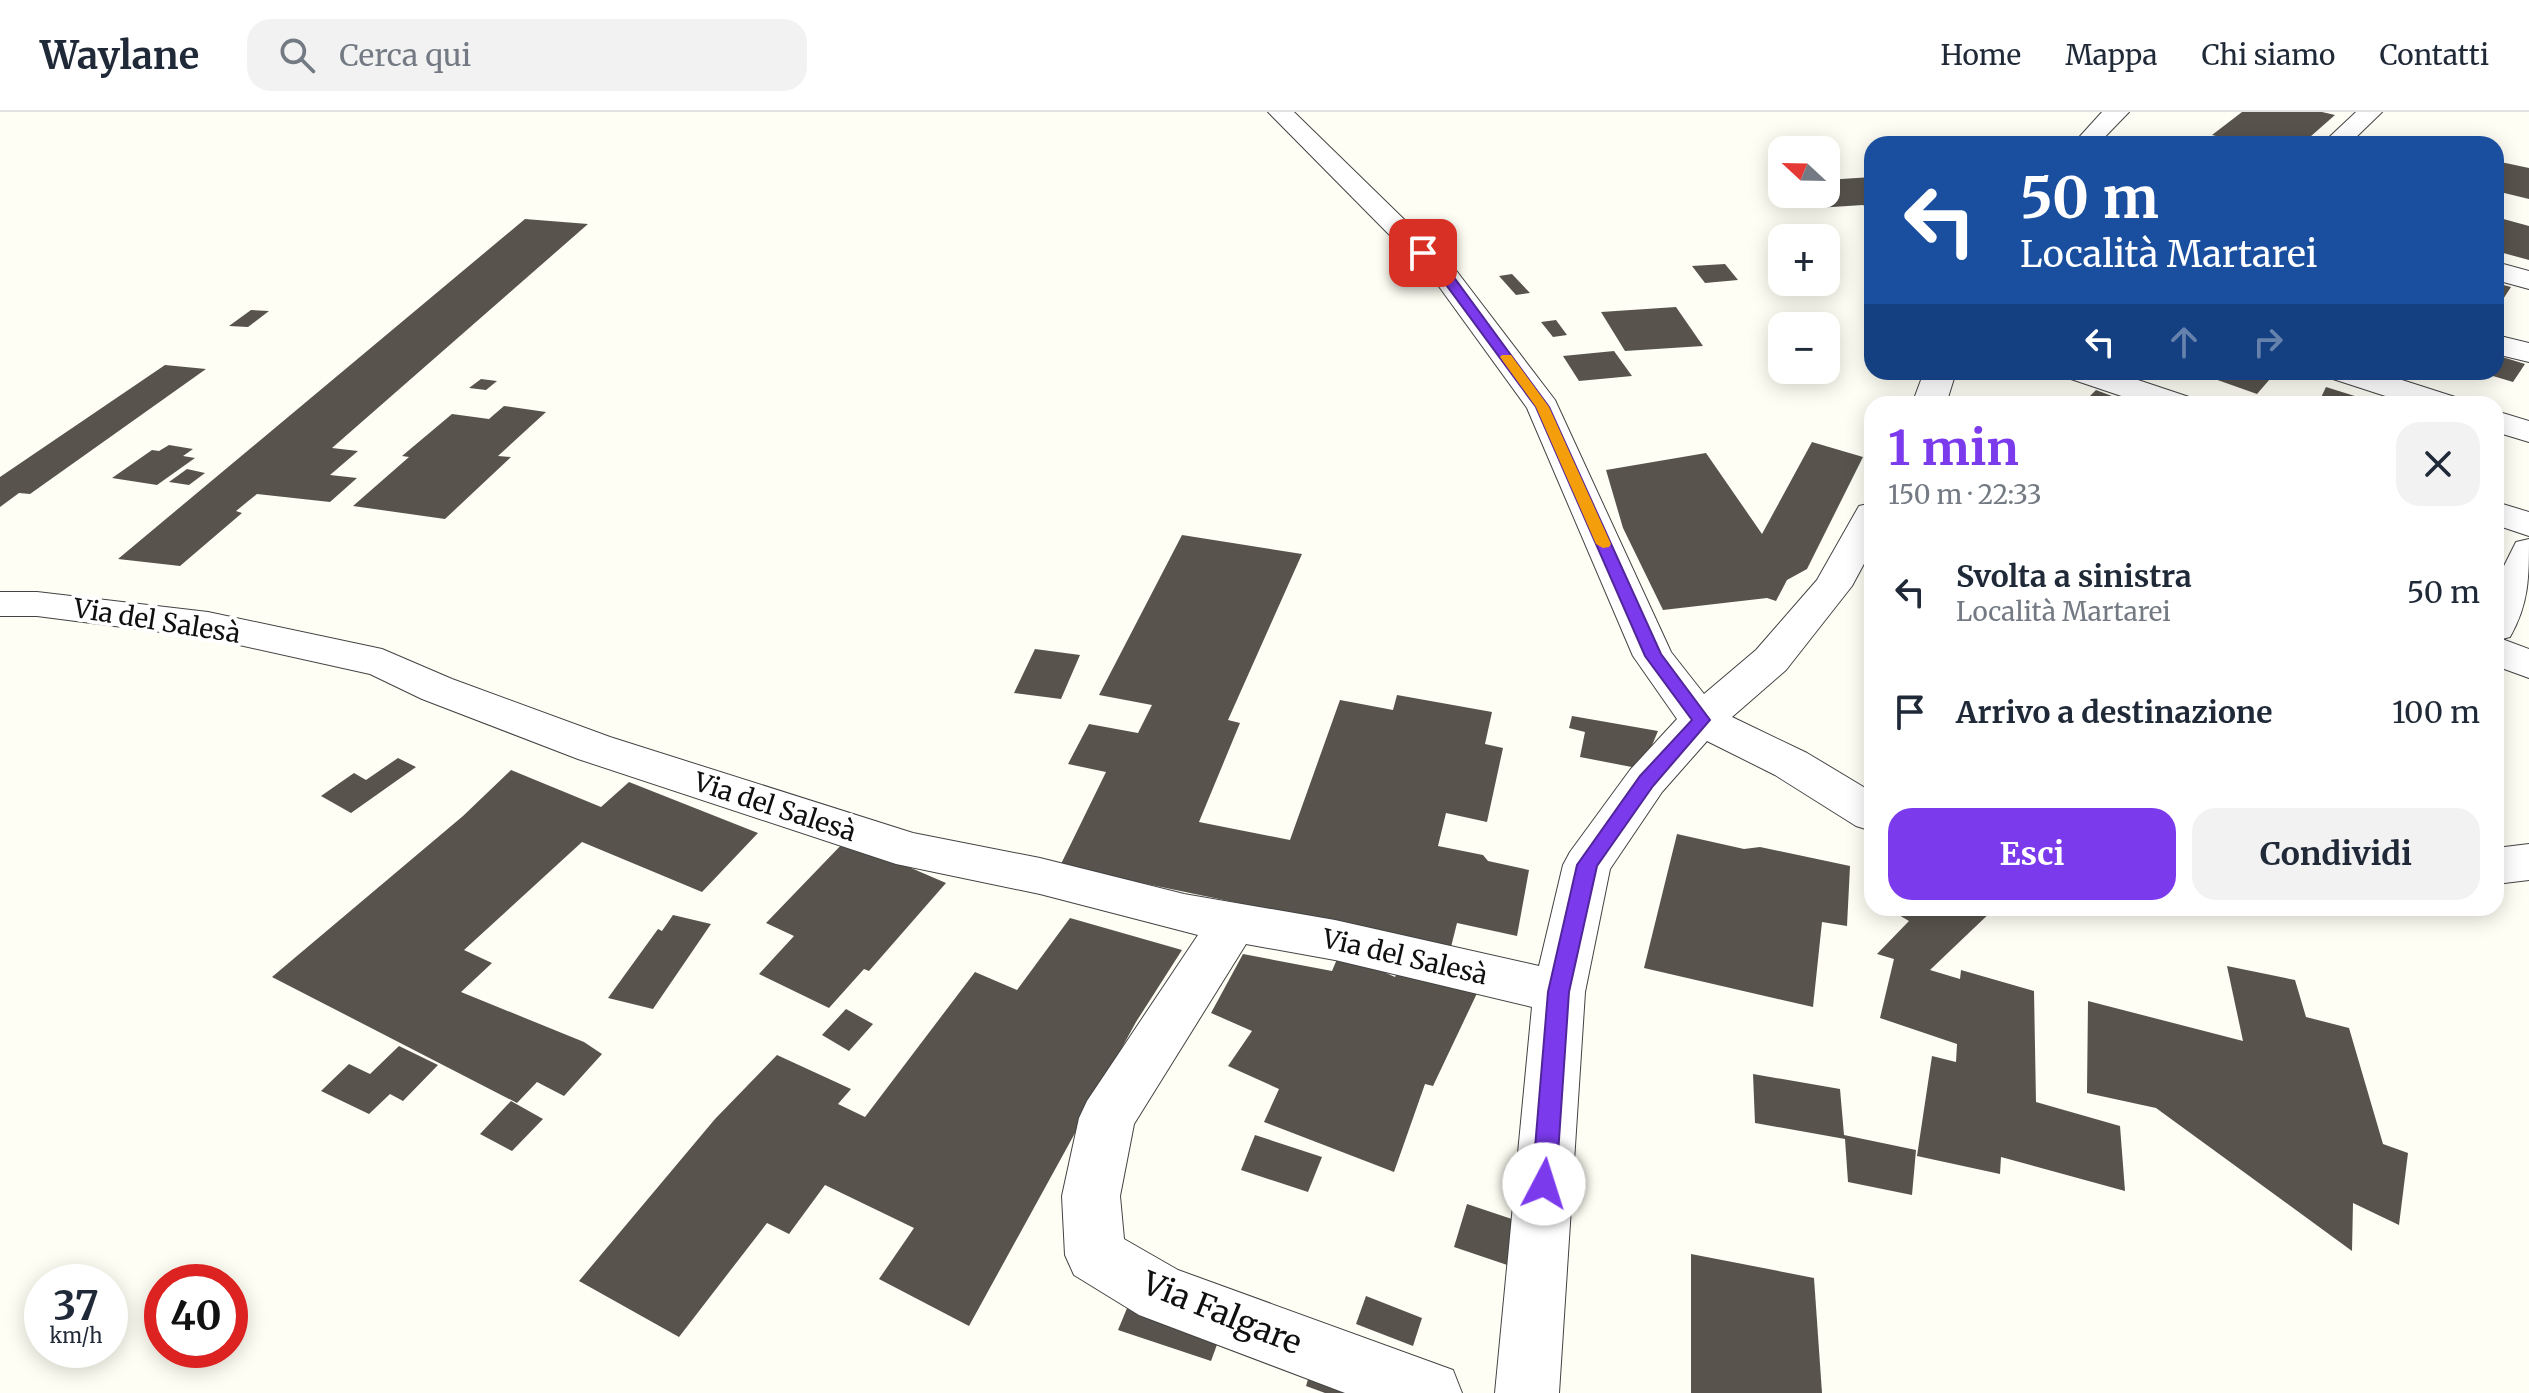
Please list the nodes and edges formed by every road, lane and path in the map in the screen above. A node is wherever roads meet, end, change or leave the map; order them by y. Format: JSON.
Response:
{"nodes":[{"id":1,"x":1280,"y":112,"type":"edge"},
{"id":2,"x":2117,"y":112,"type":"edge"},
{"id":3,"x":2370,"y":112,"type":"edge"},
{"id":4,"x":2092,"y":136,"type":"edge"},
{"id":5,"x":2343,"y":136,"type":"edge"},
{"id":6,"x":2504,"y":273,"type":"edge"},
{"id":7,"x":2529,"y":280,"type":"edge"},
{"id":8,"x":2504,"y":346,"type":"edge"},
{"id":9,"x":2529,"y":353,"type":"edge"},
{"id":10,"x":2106,"y":380,"type":"edge"},
{"id":11,"x":2369,"y":380,"type":"edge"},
{"id":12,"x":2153,"y":396,"type":"edge"},
{"id":13,"x":2418,"y":396,"type":"edge"},
{"id":14,"x":2504,"y":424,"type":"edge"},
{"id":15,"x":2529,"y":432,"type":"edge"},
{"id":16,"x":2504,"y":516,"type":"edge"},
{"id":17,"x":2529,"y":525,"type":"edge"},
{"id":18,"x":1864,"y":529,"type":"edge"},
{"id":19,"x":2529,"y":550,"type":"edge"},
{"id":20,"x":0,"y":604,"type":"edge"},
{"id":21,"x":2504,"y":609,"type":"edge"},
{"id":22,"x":2504,"y":654,"type":"edge"},
{"id":23,"x":2529,"y":664,"type":"edge"},
{"id":24,"x":1701,"y":720,"type":"junction"},
{"id":25,"x":1864,"y":809,"type":"edge"},
{"id":26,"x":2529,"y":862,"type":"edge"},
{"id":27,"x":2504,"y":865,"type":"edge"},
{"id":28,"x":1233,"y":922,"type":"junction"},
{"id":29,"x":1559,"y":992,"type":"junction"},
{"id":30,"x":1430,"y":1393,"type":"edge"},
{"id":31,"x":1527,"y":1393,"type":"edge"}],
"edges":[{"from":1,"to":24,"type":"street"},
{"from":2,"to":4,"type":"street"},
{"from":3,"to":5,"type":"street"},
{"from":6,"to":7,"type":"street"},
{"from":8,"to":9,"type":"street"},
{"from":10,"to":12,"type":"street"},
{"from":11,"to":13,"type":"street"},
{"from":14,"to":15,"type":"street"},
{"from":16,"to":17,"type":"street"},
{"from":18,"to":24,"type":"street"},
{"from":19,"to":21,"type":"street"},
{"from":20,"to":28,"type":"street","name":"Via del Salesà"},
{"from":22,"to":23,"type":"street"},
{"from":24,"to":25,"type":"street"},
{"from":24,"to":29,"type":"street"},
{"from":26,"to":27,"type":"street"},
{"from":28,"to":29,"type":"street","name":"Via del Salesà"},
{"from":28,"to":30,"type":"street","name":"Via Falgare"},
{"from":29,"to":31,"type":"street"}]}
